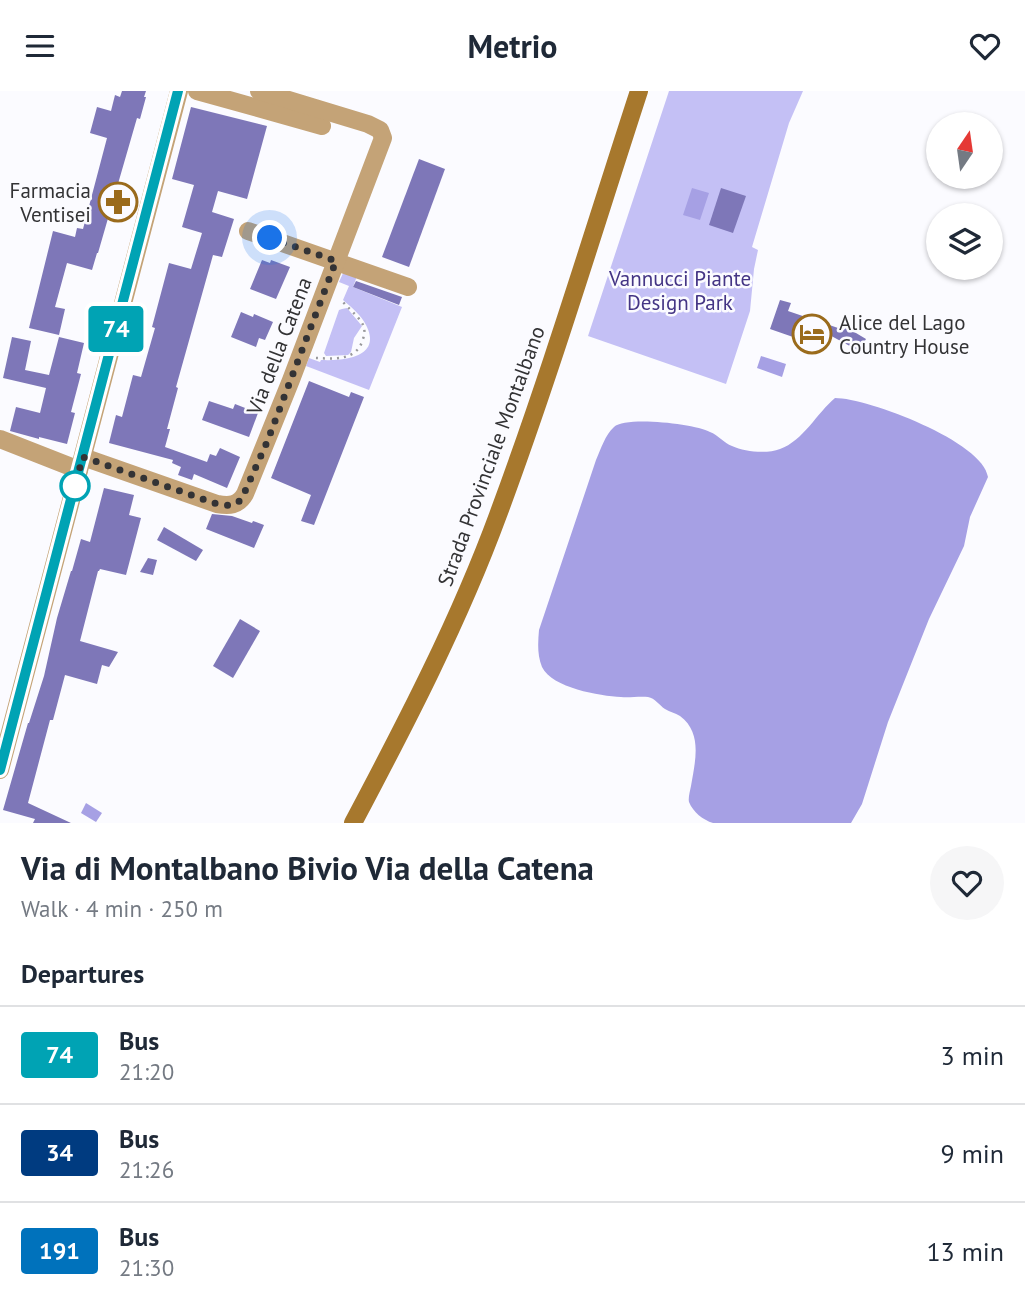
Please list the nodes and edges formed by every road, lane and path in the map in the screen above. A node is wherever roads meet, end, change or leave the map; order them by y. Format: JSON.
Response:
{"nodes":[{"id":1,"x":178,"y":91,"type":"edge"},
{"id":2,"x":197,"y":91,"type":"edge"},
{"id":3,"x":260,"y":91,"type":"edge"},
{"id":4,"x":639,"y":91,"type":"edge"},
{"id":5,"x":304,"y":113,"type":"junction"},
{"id":6,"x":321,"y":126,"type":"dead end"},
{"id":7,"x":248,"y":231,"type":"dead end"},
{"id":8,"x":336,"y":261,"type":"junction"},
{"id":9,"x":408,"y":287,"type":"dead end"},
{"id":10,"x":342,"y":302,"type":"dead end"},
{"id":11,"x":322,"y":358,"type":"dead end"},
{"id":12,"x":0,"y":439,"type":"edge"},
{"id":13,"x":81,"y":463,"type":"junction"},
{"id":14,"x":0,"y":770,"type":"edge"},
{"id":15,"x":353,"y":823,"type":"edge"}],
"edges":[{"from":1,"to":13,"type":"street"},
{"from":2,"to":5,"type":"street"},
{"from":3,"to":5,"type":"street","name":"Via della Catena"},
{"from":4,"to":15,"type":"main road","name":"Strada Provinciale Montalbano"},
{"from":5,"to":6,"type":"street"},
{"from":5,"to":8,"type":"street","name":"Via della Catena"},
{"from":7,"to":8,"type":"street"},
{"from":8,"to":9,"type":"street"},
{"from":8,"to":13,"type":"street","name":"Via della Catena"},
{"from":10,"to":11,"type":"path"},
{"from":12,"to":13,"type":"street","name":"Via della Catena"},
{"from":13,"to":14,"type":"street"}]}
